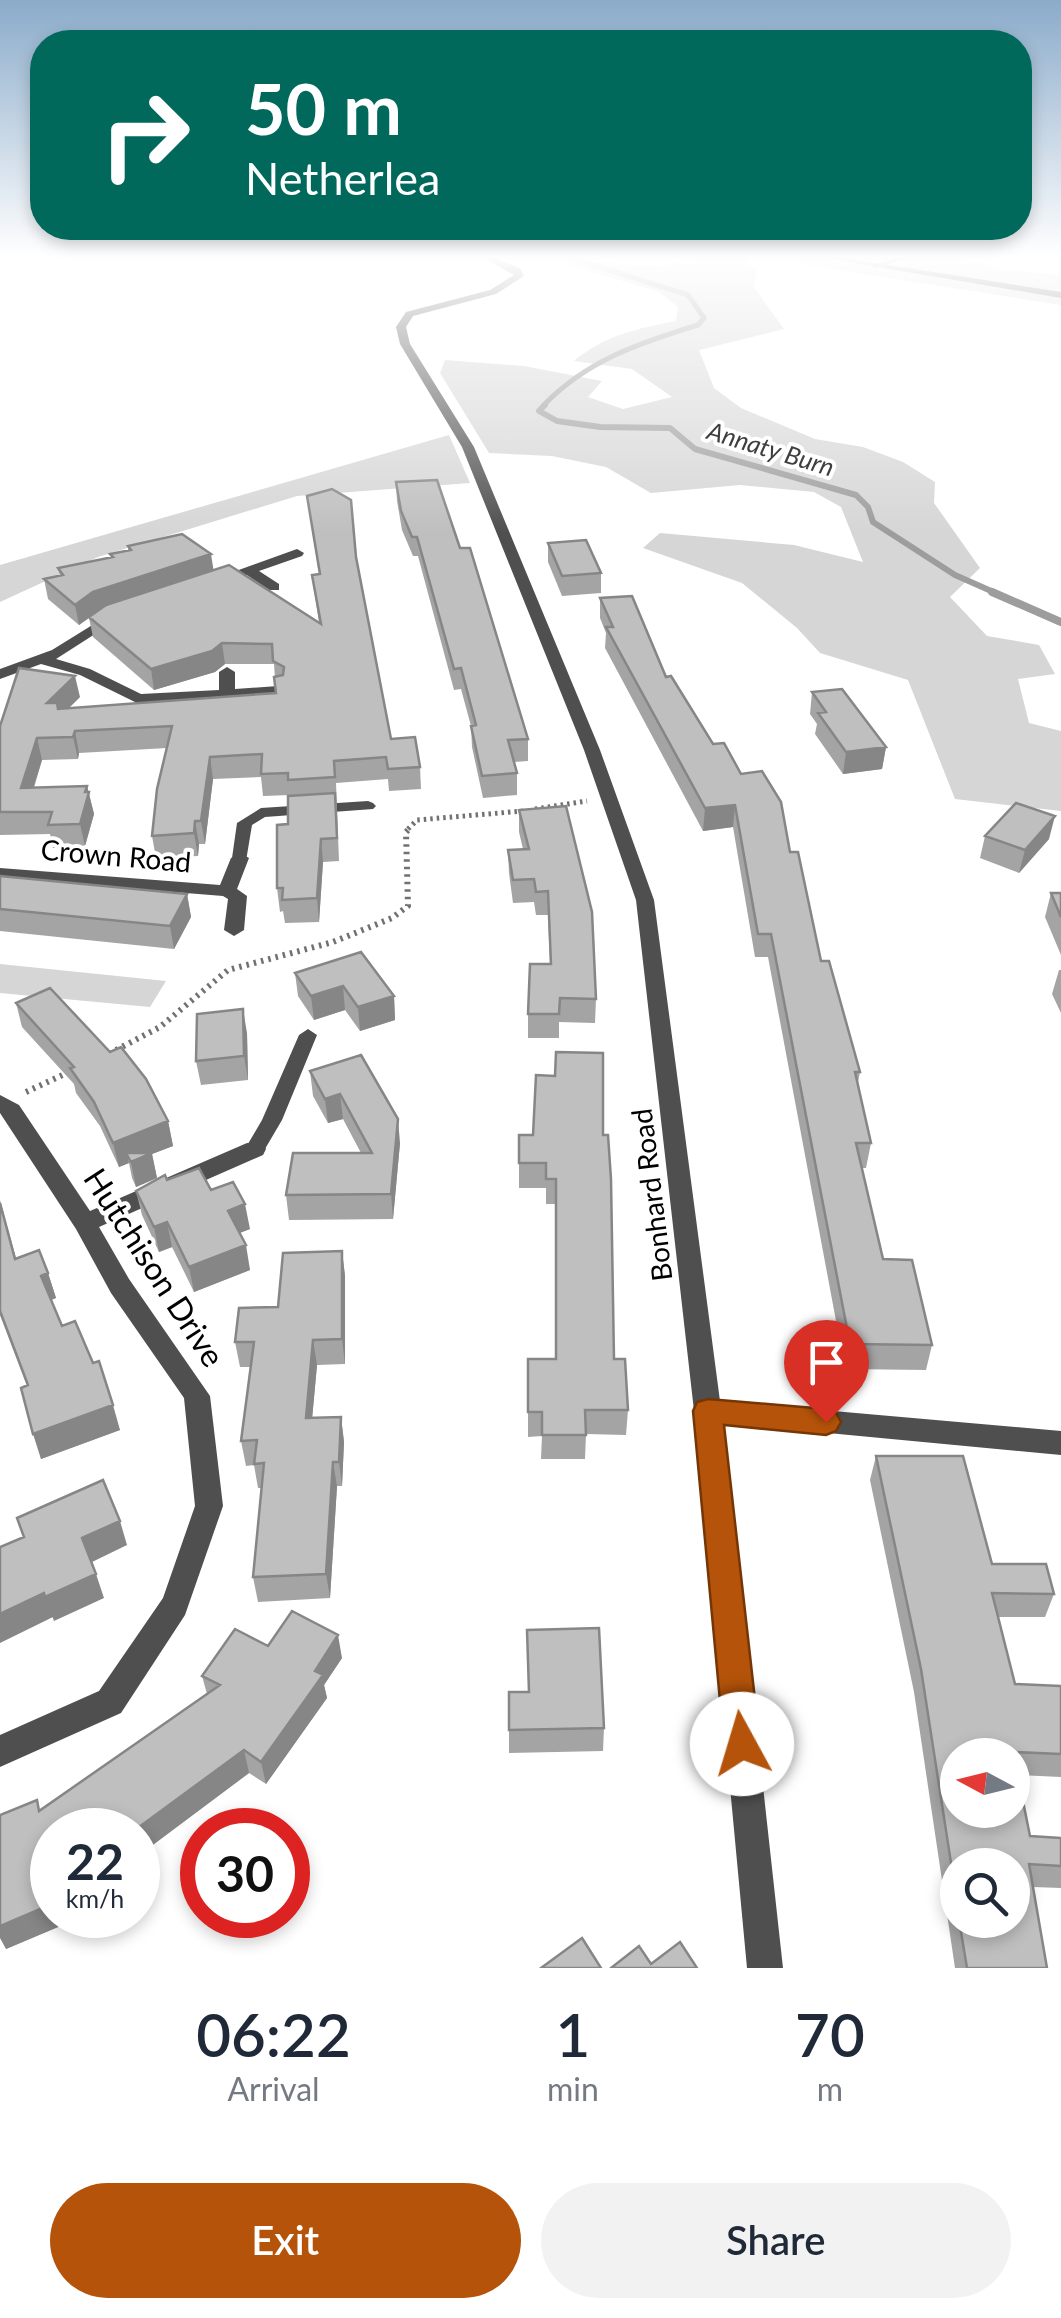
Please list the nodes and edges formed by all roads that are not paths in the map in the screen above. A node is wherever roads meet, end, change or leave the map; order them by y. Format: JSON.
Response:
{"nodes":[{"id":1,"x":410,"y":350,"type":"edge"},
{"id":2,"x":296,"y":554,"type":"dead end"},
{"id":3,"x":248,"y":570,"type":"junction"},
{"id":4,"x":274,"y":587,"type":"dead end"},
{"id":5,"x":194,"y":588,"type":"edge"},
{"id":6,"x":140,"y":606,"type":"edge"},
{"id":7,"x":40,"y":659,"type":"junction"},
{"id":8,"x":228,"y":672,"type":"dead end"},
{"id":9,"x":0,"y":674,"type":"edge"},
{"id":10,"x":278,"y":691,"type":"edge"},
{"id":11,"x":228,"y":694,"type":"junction"},
{"id":12,"x":368,"y":806,"type":"dead end"},
{"id":13,"x":240,"y":858,"type":"joint"},
{"id":14,"x":0,"y":872,"type":"edge"},
{"id":15,"x":227,"y":891,"type":"junction"},
{"id":16,"x":234,"y":930,"type":"dead end"},
{"id":17,"x":308,"y":1034,"type":"dead end"},
{"id":18,"x":1,"y":1103,"type":"edge"},
{"id":19,"x":255,"y":1149,"type":"joint"},
{"id":20,"x":85,"y":1222,"type":"junction"},
{"id":21,"x":708,"y":1411,"type":"junction"},
{"id":22,"x":1061,"y":1444,"type":"edge"},
{"id":23,"x":0,"y":1751,"type":"edge"},
{"id":24,"x":765,"y":1968,"type":"edge"}],
"edges":[{"from":1,"to":21,"type":"street","name":"Bonhard Road"},
{"from":2,"to":3,"type":"street"},
{"from":3,"to":4,"type":"street"},
{"from":3,"to":5,"type":"street"},
{"from":6,"to":7,"type":"street"},
{"from":7,"to":9,"type":"street"},
{"from":7,"to":11,"type":"street"},
{"from":8,"to":11,"type":"street"},
{"from":10,"to":11,"type":"street"},
{"from":12,"to":13,"type":"lane"},
{"from":13,"to":15,"type":"street","name":"Crown Road"},
{"from":14,"to":15,"type":"street","name":"Crown Road"},
{"from":15,"to":16,"type":"street","name":"Crown Road"},
{"from":17,"to":19,"type":"lane"},
{"from":18,"to":20,"type":"street","name":"Hutchison Drive"},
{"from":19,"to":20,"type":"street"},
{"from":20,"to":23,"type":"street","name":"Hutchison Drive"},
{"from":21,"to":22,"type":"street"},
{"from":21,"to":24,"type":"street","name":"Bonhard Road"}]}
